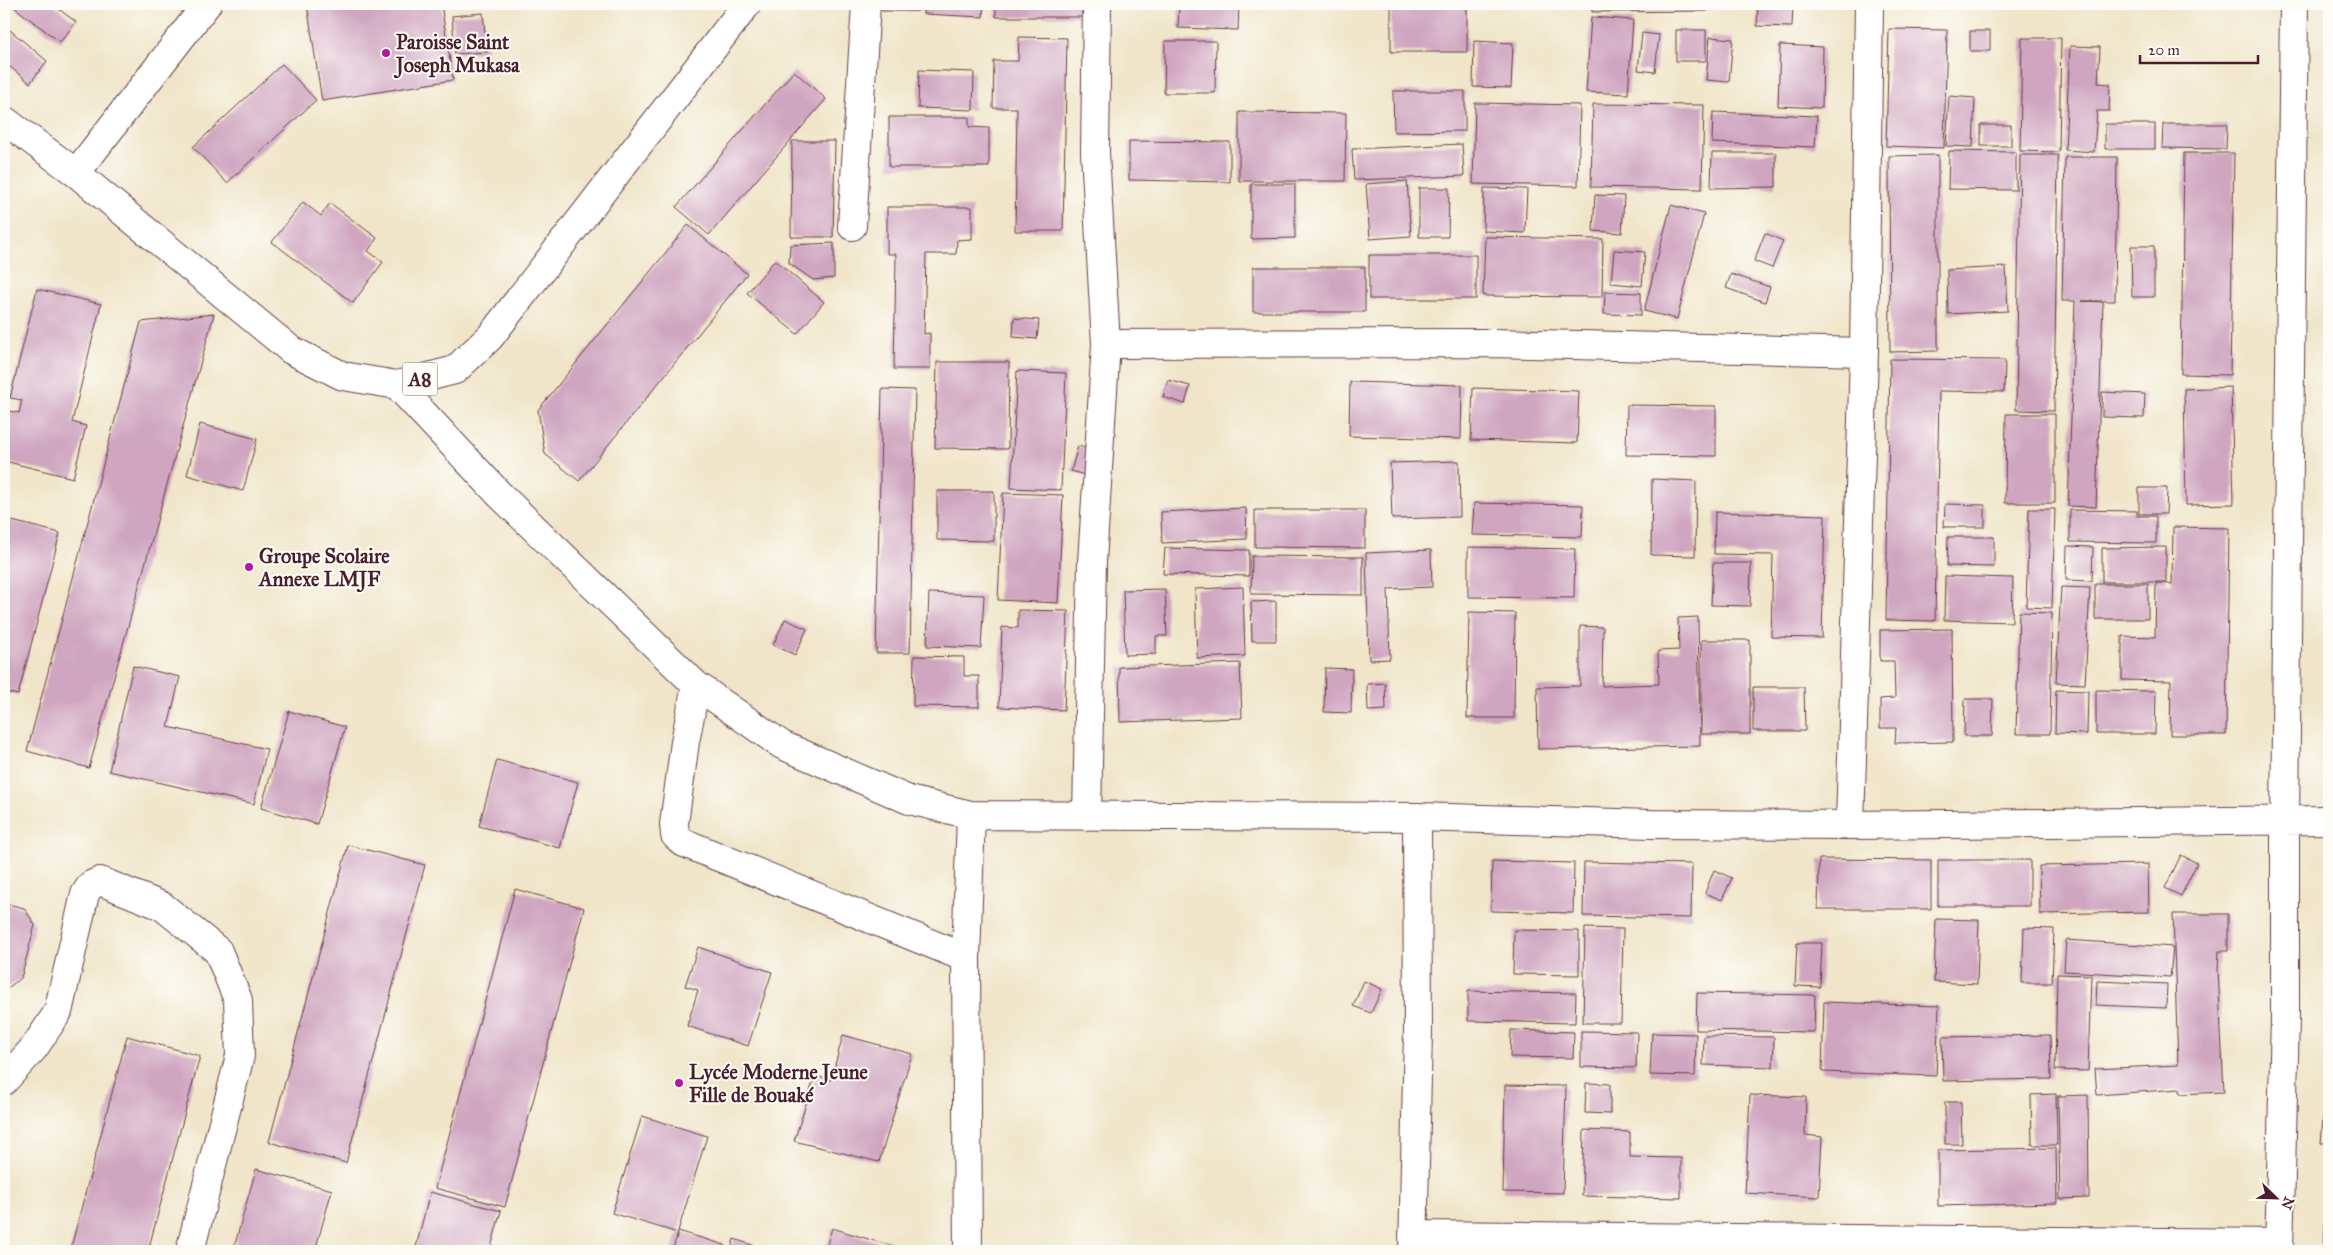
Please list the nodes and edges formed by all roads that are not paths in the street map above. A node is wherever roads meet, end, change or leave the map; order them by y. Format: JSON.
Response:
{"nodes":[{"id":1,"x":207,"y":4,"type":"edge"},
{"id":2,"x":747,"y":4,"type":"edge"},
{"id":3,"x":866,"y":4,"type":"edge"},
{"id":4,"x":1097,"y":4,"type":"edge"},
{"id":5,"x":1868,"y":4,"type":"edge"},
{"id":6,"x":2294,"y":4,"type":"edge"},
{"id":7,"x":4,"y":120,"type":"edge"},
{"id":8,"x":76,"y":174,"type":"junction"},
{"id":9,"x":852,"y":226,"type":"dead end"},
{"id":10,"x":1106,"y":344,"type":"junction"},
{"id":11,"x":1864,"y":352,"type":"junction"},
{"id":12,"x":397,"y":385,"type":"junction"},
{"id":13,"x":696,"y":685,"type":"junction"},
{"id":14,"x":971,"y":816,"type":"junction"},
{"id":15,"x":1087,"y":816,"type":"junction"},
{"id":16,"x":1417,"y":817,"type":"junction"},
{"id":17,"x":2329,"y":820,"type":"edge"},
{"id":18,"x":2284,"y":821,"type":"junction"},
{"id":19,"x":1850,"y":825,"type":"junction"},
{"id":20,"x":966,"y":958,"type":"junction"},
{"id":21,"x":4,"y":1081,"type":"edge"},
{"id":22,"x":1413,"y":1243,"type":"edge"},
{"id":23,"x":1846,"y":1244,"type":"edge"},
{"id":24,"x":2279,"y":1247,"type":"edge"},
{"id":25,"x":190,"y":1251,"type":"edge"},
{"id":26,"x":968,"y":1251,"type":"edge"}],
"edges":[{"from":1,"to":8,"type":"street"},
{"from":2,"to":12,"type":"street","number":"A8"},
{"from":3,"to":9,"type":"street"},
{"from":4,"to":10,"type":"street"},
{"from":5,"to":11,"type":"street"},
{"from":6,"to":18,"type":"street"},
{"from":7,"to":8,"type":"street","number":"A8"},
{"from":8,"to":12,"type":"street","number":"A8"},
{"from":10,"to":11,"type":"street"},
{"from":10,"to":15,"type":"street"},
{"from":11,"to":19,"type":"street"},
{"from":12,"to":13,"type":"street"},
{"from":13,"to":14,"type":"street"},
{"from":13,"to":20,"type":"street"},
{"from":14,"to":15,"type":"street"},
{"from":14,"to":20,"type":"street"},
{"from":15,"to":16,"type":"street"},
{"from":16,"to":19,"type":"street"},
{"from":16,"to":22,"type":"street"},
{"from":17,"to":18,"type":"street"},
{"from":18,"to":19,"type":"street"},
{"from":18,"to":24,"type":"street"},
{"from":20,"to":26,"type":"street"},
{"from":21,"to":25,"type":"street"},
{"from":22,"to":23,"type":"street"},
{"from":23,"to":24,"type":"street"}]}
